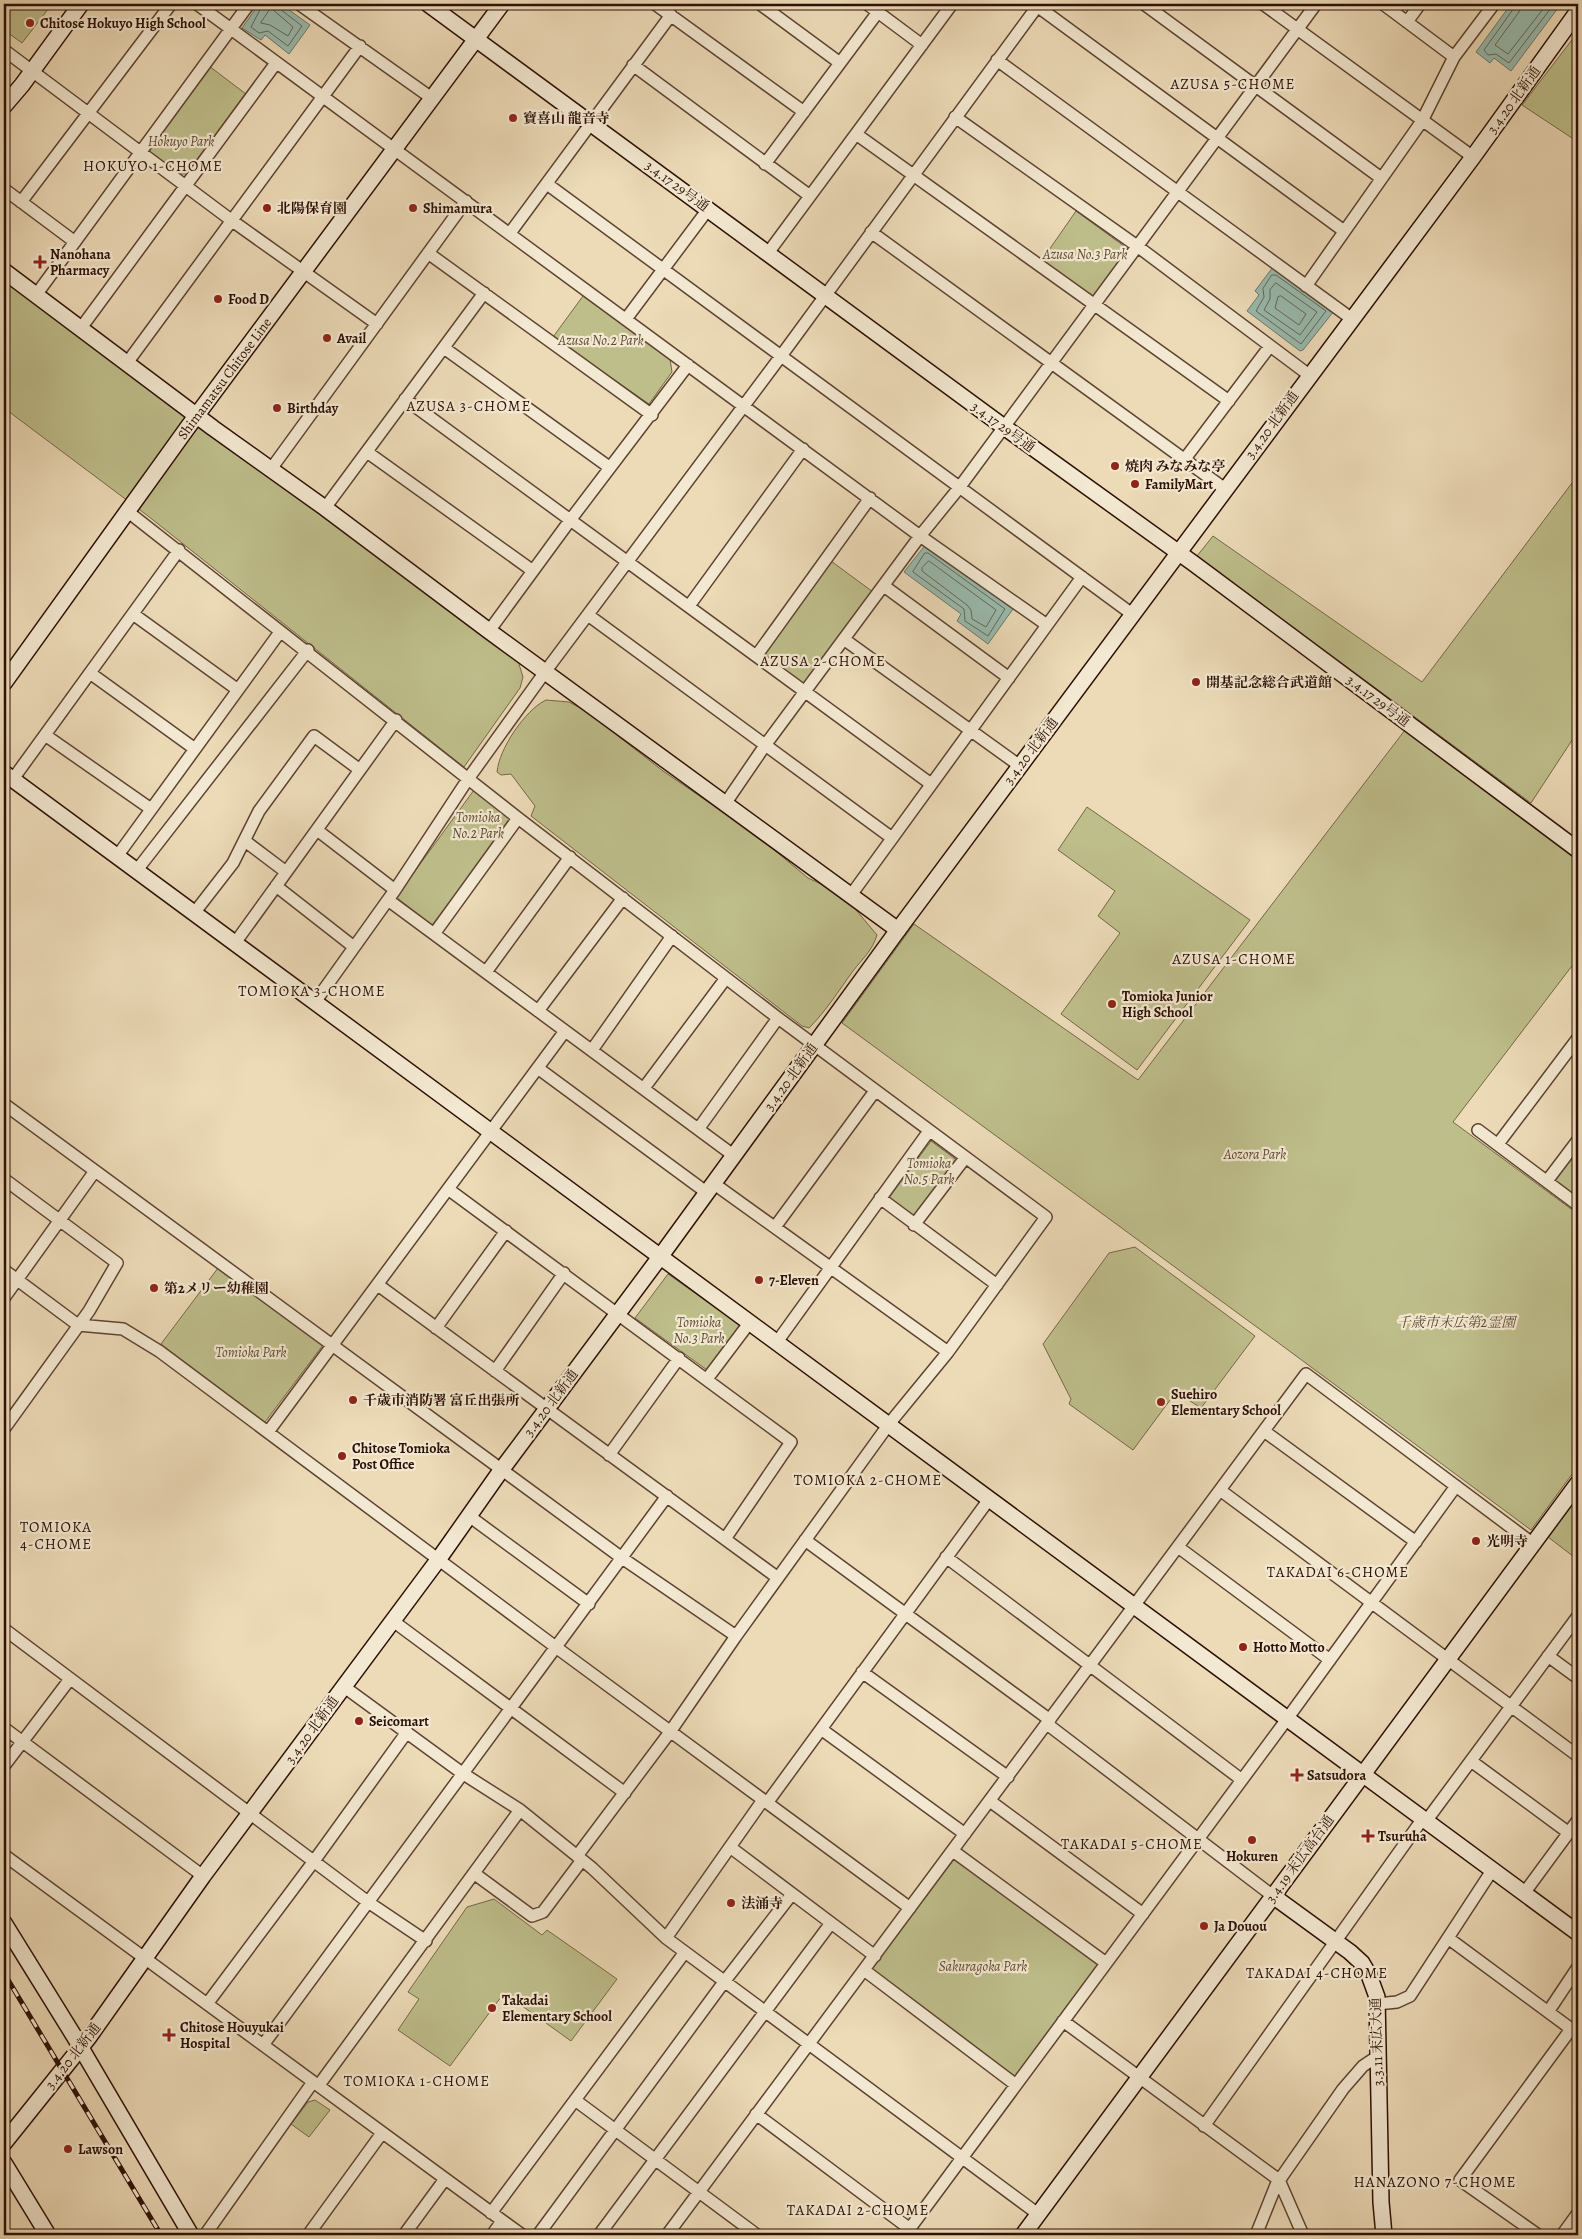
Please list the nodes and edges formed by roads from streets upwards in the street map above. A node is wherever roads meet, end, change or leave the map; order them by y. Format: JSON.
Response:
{"nodes":[{"id":1,"x":81,"y":4,"type":"edge"},
{"id":2,"x":171,"y":4,"type":"edge"},
{"id":3,"x":197,"y":4,"type":"edge"},
{"id":4,"x":249,"y":4,"type":"edge"},
{"id":5,"x":299,"y":4,"type":"edge"},
{"id":6,"x":428,"y":4,"type":"edge"},
{"id":7,"x":502,"y":4,"type":"edge"},
{"id":8,"x":655,"y":4,"type":"edge"},
{"id":9,"x":760,"y":4,"type":"edge"},
{"id":10,"x":867,"y":4,"type":"edge"},
{"id":11,"x":952,"y":4,"type":"edge"},
{"id":12,"x":1144,"y":4,"type":"edge"},
{"id":13,"x":1263,"y":4,"type":"edge"},
{"id":14,"x":1316,"y":4,"type":"edge"},
{"id":15,"x":1382,"y":4,"type":"edge"},
{"id":16,"x":1420,"y":4,"type":"edge"},
{"id":17,"x":1494,"y":4,"type":"edge"},
{"id":18,"x":1038,"y":5,"type":"edge"},
{"id":19,"x":1578,"y":10,"type":"edge"},
{"id":20,"x":878,"y":12,"type":"junction"},
{"id":21,"x":671,"y":15,"type":"junction"},
{"id":22,"x":1407,"y":22,"type":"junction"},
{"id":23,"x":230,"y":29,"type":"junction"},
{"id":24,"x":1298,"y":29,"type":"junction"},
{"id":25,"x":476,"y":40,"type":"junction"},
{"id":26,"x":922,"y":45,"type":"junction"},
{"id":27,"x":360,"y":46,"type":"junction"},
{"id":28,"x":4,"y":50,"type":"edge"},
{"id":29,"x":1454,"y":57,"type":"junction"},
{"id":30,"x":997,"y":60,"type":"junction"},
{"id":31,"x":276,"y":63,"type":"junction"},
{"id":32,"x":840,"y":63,"type":"junction"},
{"id":33,"x":633,"y":65,"type":"junction"},
{"id":34,"x":33,"y":71,"type":"junction"},
{"id":35,"x":1256,"y":86,"type":"junction"},
{"id":36,"x":322,"y":97,"type":"junction"},
{"id":37,"x":433,"y":99,"type":"junction"},
{"id":38,"x":4,"y":106,"type":"edge"},
{"id":39,"x":804,"y":112,"type":"junction"},
{"id":40,"x":89,"y":114,"type":"junction"},
{"id":41,"x":955,"y":116,"type":"junction"},
{"id":42,"x":1422,"y":121,"type":"junction"},
{"id":43,"x":590,"y":123,"type":"junction"},
{"id":44,"x":856,"y":134,"type":"junction"},
{"id":45,"x":1217,"y":139,"type":"junction"},
{"id":46,"x":394,"y":150,"type":"junction"},
{"id":47,"x":140,"y":152,"type":"junction"},
{"id":48,"x":1473,"y":156,"type":"junction"},
{"id":49,"x":765,"y":164,"type":"junction"},
{"id":50,"x":913,"y":174,"type":"junction"},
{"id":51,"x":1381,"y":178,"type":"junction"},
{"id":52,"x":547,"y":184,"type":"junction"},
{"id":53,"x":187,"y":187,"type":"junction"},
{"id":54,"x":4,"y":189,"type":"edge"},
{"id":55,"x":1178,"y":191,"type":"junction"},
{"id":56,"x":810,"y":196,"type":"junction"},
{"id":57,"x":466,"y":201,"type":"junction"},
{"id":58,"x":21,"y":202,"type":"junction"},
{"id":59,"x":709,"y":208,"type":"junction"},
{"id":60,"x":231,"y":220,"type":"junction"},
{"id":61,"x":871,"y":232,"type":"junction"},
{"id":62,"x":1344,"y":232,"type":"junction"},
{"id":63,"x":510,"y":233,"type":"junction"},
{"id":64,"x":75,"y":242,"type":"junction"},
{"id":65,"x":1137,"y":246,"type":"junction"},
{"id":66,"x":428,"y":253,"type":"junction"},
{"id":67,"x":768,"y":253,"type":"junction"},
{"id":68,"x":663,"y":269,"type":"junction"},
{"id":69,"x":4,"y":271,"type":"edge"},
{"id":70,"x":303,"y":273,"type":"junction"},
{"id":71,"x":1306,"y":286,"type":"junction"},
{"id":72,"x":484,"y":293,"type":"junction"},
{"id":73,"x":36,"y":295,"type":"junction"},
{"id":74,"x":826,"y":295,"type":"junction"},
{"id":75,"x":1094,"y":305,"type":"junction"},
{"id":76,"x":626,"y":319,"type":"junction"},
{"id":77,"x":1352,"y":319,"type":"junction"},
{"id":78,"x":377,"y":324,"type":"junction"},
{"id":79,"x":81,"y":328,"type":"junction"},
{"id":80,"x":1270,"y":346,"type":"junction"},
{"id":81,"x":444,"y":348,"type":"junction"},
{"id":82,"x":782,"y":356,"type":"junction"},
{"id":83,"x":1052,"y":362,"type":"junction"},
{"id":84,"x":127,"y":363,"type":"junction"},
{"id":85,"x":688,"y":365,"type":"junction"},
{"id":86,"x":1309,"y":375,"type":"junction"},
{"id":87,"x":405,"y":399,"type":"junction"},
{"id":88,"x":1229,"y":401,"type":"junction"},
{"id":89,"x":744,"y":406,"type":"junction"},
{"id":90,"x":652,"y":414,"type":"junction"},
{"id":91,"x":197,"y":416,"type":"junction"},
{"id":92,"x":1004,"y":428,"type":"junction"},
{"id":93,"x":803,"y":449,"type":"junction"},
{"id":94,"x":367,"y":452,"type":"junction"},
{"id":95,"x":1184,"y":460,"type":"junction"},
{"id":96,"x":610,"y":467,"type":"junction"},
{"id":97,"x":272,"y":470,"type":"junction"},
{"id":98,"x":960,"y":488,"type":"junction"},
{"id":99,"x":1225,"y":489,"type":"junction"},
{"id":100,"x":870,"y":498,"type":"junction"},
{"id":101,"x":325,"y":508,"type":"junction"},
{"id":102,"x":127,"y":511,"type":"junction"},
{"id":103,"x":571,"y":519,"type":"junction"},
{"id":104,"x":920,"y":536,"type":"junction"},
{"id":105,"x":179,"y":550,"type":"junction"},
{"id":106,"x":1177,"y":552,"type":"junction"},
{"id":107,"x":627,"y":561,"type":"junction"},
{"id":108,"x":533,"y":571,"type":"junction"},
{"id":109,"x":1082,"y":577,"type":"junction"},
{"id":110,"x":884,"y":586,"type":"junction"},
{"id":111,"x":689,"y":606,"type":"junction"},
{"id":112,"x":133,"y":614,"type":"junction"},
{"id":113,"x":1132,"y":614,"type":"junction"},
{"id":114,"x":588,"y":615,"type":"junction"},
{"id":115,"x":1047,"y":625,"type":"junction"},
{"id":116,"x":489,"y":631,"type":"junction"},
{"id":117,"x":280,"y":632,"type":"junction"},
{"id":118,"x":845,"y":640,"type":"junction"},
{"id":119,"x":308,"y":650,"type":"junction"},
{"id":120,"x":757,"y":655,"type":"junction"},
{"id":121,"x":545,"y":672,"type":"junction"},
{"id":122,"x":90,"y":673,"type":"junction"},
{"id":123,"x":1009,"y":678,"type":"junction"},
{"id":124,"x":4,"y":683,"type":"edge"},
{"id":125,"x":238,"y":690,"type":"junction"},
{"id":126,"x":807,"y":692,"type":"junction"},
{"id":127,"x":396,"y":720,"type":"junction"},
{"id":128,"x":971,"y":730,"type":"junction"},
{"id":129,"x":45,"y":735,"type":"junction"},
{"id":130,"x":766,"y":744,"type":"junction"},
{"id":131,"x":195,"y":749,"type":"junction"},
{"id":132,"x":1020,"y":766,"type":"junction"},
{"id":133,"x":360,"y":770,"type":"junction"},
{"id":134,"x":8,"y":776,"type":"edge"},
{"id":135,"x":468,"y":779,"type":"junction"},
{"id":136,"x":932,"y":784,"type":"junction"},
{"id":137,"x":725,"y":804,"type":"junction"},
{"id":138,"x":151,"y":809,"type":"junction"},
{"id":139,"x":518,"y":818,"type":"junction"},
{"id":140,"x":317,"y":830,"type":"junction"},
{"id":141,"x":892,"y":838,"type":"junction"},
{"id":142,"x":245,"y":841,"type":"junction"},
{"id":143,"x":1578,"y":850,"type":"edge"},
{"id":144,"x":118,"y":855,"type":"junction"},
{"id":145,"x":570,"y":857,"type":"junction"},
{"id":146,"x":137,"y":870,"type":"junction"},
{"id":147,"x":286,"y":872,"type":"junction"},
{"id":148,"x":276,"y":886,"type":"junction"},
{"id":149,"x":395,"y":890,"type":"junction"},
{"id":150,"x":851,"y":895,"type":"junction"},
{"id":151,"x":622,"y":898,"type":"junction"},
{"id":152,"x":388,"y":900,"type":"junction"},
{"id":153,"x":195,"y":912,"type":"junction"},
{"id":154,"x":898,"y":930,"type":"junction"},
{"id":155,"x":434,"y":934,"type":"junction"},
{"id":156,"x":672,"y":936,"type":"junction"},
{"id":157,"x":235,"y":943,"type":"junction"},
{"id":158,"x":354,"y":947,"type":"junction"},
{"id":159,"x":486,"y":972,"type":"junction"},
{"id":160,"x":726,"y":978,"type":"junction"},
{"id":161,"x":315,"y":1002,"type":"junction"},
{"id":162,"x":538,"y":1010,"type":"junction"},
{"id":163,"x":778,"y":1018,"type":"junction"},
{"id":164,"x":565,"y":1030,"type":"junction"},
{"id":165,"x":1578,"y":1038,"type":"edge"},
{"id":166,"x":815,"y":1044,"type":"junction"},
{"id":167,"x":592,"y":1050,"type":"junction"},
{"id":168,"x":538,"y":1069,"type":"junction"},
{"id":169,"x":644,"y":1088,"type":"junction"},
{"id":170,"x":875,"y":1091,"type":"junction"},
{"id":171,"x":4,"y":1104,"type":"edge"},
{"id":172,"x":699,"y":1128,"type":"junction"},
{"id":173,"x":1478,"y":1130,"type":"dead end"},
{"id":174,"x":929,"y":1131,"type":"junction"},
{"id":175,"x":490,"y":1132,"type":"junction"},
{"id":176,"x":1578,"y":1140,"type":"edge"},
{"id":177,"x":1498,"y":1144,"type":"junction"},
{"id":178,"x":733,"y":1155,"type":"junction"},
{"id":179,"x":965,"y":1158,"type":"junction"},
{"id":180,"x":95,"y":1171,"type":"junction"},
{"id":181,"x":4,"y":1179,"type":"edge"},
{"id":182,"x":1547,"y":1181,"type":"junction"},
{"id":183,"x":710,"y":1188,"type":"junction"},
{"id":184,"x":448,"y":1189,"type":"junction"},
{"id":185,"x":880,"y":1198,"type":"junction"},
{"id":186,"x":1578,"y":1204,"type":"edge"},
{"id":187,"x":60,"y":1221,"type":"junction"},
{"id":188,"x":914,"y":1225,"type":"junction"},
{"id":189,"x":775,"y":1228,"type":"junction"},
{"id":190,"x":506,"y":1231,"type":"junction"},
{"id":191,"x":660,"y":1258,"type":"junction"},
{"id":192,"x":830,"y":1267,"type":"junction"},
{"id":193,"x":4,"y":1270,"type":"edge"},
{"id":194,"x":564,"y":1273,"type":"junction"},
{"id":195,"x":17,"y":1280,"type":"junction"},
{"id":196,"x":378,"y":1285,"type":"junction"},
{"id":197,"x":997,"y":1285,"type":"junction"},
{"id":198,"x":4,"y":1298,"type":"edge"},
{"id":199,"x":618,"y":1314,"type":"junction"},
{"id":200,"x":750,"y":1322,"type":"junction"},
{"id":201,"x":78,"y":1325,"type":"junction"},
{"id":202,"x":436,"y":1328,"type":"junction"},
{"id":203,"x":777,"y":1342,"type":"junction"},
{"id":204,"x":333,"y":1347,"type":"junction"},
{"id":205,"x":948,"y":1352,"type":"junction"},
{"id":206,"x":679,"y":1358,"type":"junction"},
{"id":207,"x":495,"y":1371,"type":"junction"},
{"id":208,"x":707,"y":1379,"type":"junction"},
{"id":209,"x":547,"y":1408,"type":"junction"},
{"id":210,"x":889,"y":1424,"type":"junction"},
{"id":211,"x":4,"y":1429,"type":"edge"},
{"id":212,"x":1264,"y":1431,"type":"junction"},
{"id":213,"x":268,"y":1432,"type":"junction"},
{"id":214,"x":609,"y":1454,"type":"junction"},
{"id":215,"x":502,"y":1469,"type":"junction"},
{"id":216,"x":1578,"y":1483,"type":"edge"},
{"id":217,"x":1456,"y":1486,"type":"junction"},
{"id":218,"x":1220,"y":1490,"type":"junction"},
{"id":219,"x":667,"y":1496,"type":"junction"},
{"id":220,"x":990,"y":1498,"type":"junction"},
{"id":221,"x":469,"y":1516,"type":"junction"},
{"id":222,"x":725,"y":1539,"type":"junction"},
{"id":223,"x":805,"y":1540,"type":"junction"},
{"id":224,"x":1416,"y":1542,"type":"junction"},
{"id":225,"x":1532,"y":1543,"type":"junction"},
{"id":226,"x":1178,"y":1547,"type":"junction"},
{"id":227,"x":622,"y":1558,"type":"junction"},
{"id":228,"x":946,"y":1558,"type":"junction"},
{"id":229,"x":438,"y":1560,"type":"junction"},
{"id":230,"x":778,"y":1578,"type":"junction"},
{"id":231,"x":1372,"y":1602,"type":"junction"},
{"id":232,"x":589,"y":1604,"type":"junction"},
{"id":233,"x":1134,"y":1606,"type":"junction"},
{"id":234,"x":904,"y":1614,"type":"junction"},
{"id":235,"x":1578,"y":1616,"type":"edge"},
{"id":236,"x":393,"y":1620,"type":"junction"},
{"id":237,"x":4,"y":1629,"type":"edge"},
{"id":238,"x":736,"y":1636,"type":"junction"},
{"id":239,"x":556,"y":1648,"type":"junction"},
{"id":240,"x":1548,"y":1656,"type":"junction"},
{"id":241,"x":1449,"y":1659,"type":"junction"},
{"id":242,"x":1330,"y":1660,"type":"junction"},
{"id":243,"x":1090,"y":1666,"type":"junction"},
{"id":244,"x":862,"y":1672,"type":"junction"},
{"id":245,"x":1578,"y":1678,"type":"edge"},
{"id":246,"x":70,"y":1679,"type":"junction"},
{"id":247,"x":344,"y":1686,"type":"junction"},
{"id":248,"x":1511,"y":1707,"type":"junction"},
{"id":249,"x":511,"y":1709,"type":"junction"},
{"id":250,"x":1287,"y":1719,"type":"junction"},
{"id":251,"x":1048,"y":1722,"type":"junction"},
{"id":252,"x":4,"y":1728,"type":"edge"},
{"id":253,"x":821,"y":1729,"type":"junction"},
{"id":254,"x":407,"y":1732,"type":"junction"},
{"id":255,"x":670,"y":1732,"type":"junction"},
{"id":256,"x":22,"y":1741,"type":"junction"},
{"id":257,"x":1578,"y":1756,"type":"edge"},
{"id":258,"x":1471,"y":1761,"type":"junction"},
{"id":259,"x":4,"y":1766,"type":"edge"},
{"id":260,"x":462,"y":1773,"type":"junction"},
{"id":261,"x":1363,"y":1774,"type":"junction"},
{"id":262,"x":1008,"y":1777,"type":"junction"},
{"id":263,"x":1242,"y":1780,"type":"junction"},
{"id":264,"x":625,"y":1793,"type":"junction"},
{"id":265,"x":990,"y":1801,"type":"junction"},
{"id":266,"x":765,"y":1802,"type":"junction"},
{"id":267,"x":520,"y":1810,"type":"junction"},
{"id":268,"x":249,"y":1814,"type":"junction"},
{"id":269,"x":1425,"y":1819,"type":"junction"},
{"id":270,"x":1578,"y":1820,"type":"edge"},
{"id":271,"x":1568,"y":1833,"type":"junction"},
{"id":272,"x":965,"y":1834,"type":"junction"},
{"id":273,"x":1199,"y":1839,"type":"junction"},
{"id":274,"x":730,"y":1847,"type":"junction"},
{"id":275,"x":953,"y":1851,"type":"junction"},
{"id":276,"x":4,"y":1854,"type":"edge"},
{"id":277,"x":580,"y":1858,"type":"junction"},
{"id":278,"x":314,"y":1861,"type":"junction"},
{"id":279,"x":1493,"y":1869,"type":"junction"},
{"id":280,"x":475,"y":1874,"type":"junction"},
{"id":281,"x":203,"y":1876,"type":"junction"},
{"id":282,"x":1525,"y":1892,"type":"junction"},
{"id":283,"x":792,"y":1894,"type":"junction"},
{"id":284,"x":1273,"y":1896,"type":"junction"},
{"id":285,"x":368,"y":1902,"type":"junction"},
{"id":286,"x":910,"y":1908,"type":"junction"},
{"id":287,"x":1143,"y":1914,"type":"junction"},
{"id":288,"x":4,"y":1923,"type":"edge"},
{"id":289,"x":831,"y":1923,"type":"junction"},
{"id":290,"x":1578,"y":1933,"type":"edge"},
{"id":291,"x":666,"y":1938,"type":"junction"},
{"id":292,"x":1448,"y":1938,"type":"junction"},
{"id":293,"x":1334,"y":1940,"type":"junction"},
{"id":294,"x":426,"y":1941,"type":"junction"},
{"id":295,"x":685,"y":1952,"type":"junction"},
{"id":296,"x":875,"y":1956,"type":"junction"},
{"id":297,"x":145,"y":1958,"type":"junction"},
{"id":298,"x":1106,"y":1963,"type":"junction"},
{"id":299,"x":1578,"y":1967,"type":"edge"},
{"id":300,"x":864,"y":1970,"type":"junction"},
{"id":301,"x":724,"y":1982,"type":"junction"},
{"id":302,"x":207,"y":2004,"type":"junction"},
{"id":303,"x":1377,"y":2004,"type":"junction"},
{"id":304,"x":764,"y":2012,"type":"junction"},
{"id":305,"x":1548,"y":2012,"type":"junction"},
{"id":306,"x":1063,"y":2021,"type":"junction"},
{"id":307,"x":1575,"y":2031,"type":"edge"},
{"id":308,"x":263,"y":2045,"type":"junction"},
{"id":309,"x":809,"y":2046,"type":"junction"},
{"id":310,"x":80,"y":2048,"type":"junction"},
{"id":311,"x":1378,"y":2056,"type":"junction"},
{"id":312,"x":1139,"y":2078,"type":"junction"},
{"id":313,"x":316,"y":2084,"type":"junction"},
{"id":314,"x":1016,"y":2085,"type":"junction"},
{"id":315,"x":575,"y":2100,"type":"junction"},
{"id":316,"x":756,"y":2114,"type":"junction"},
{"id":317,"x":1204,"y":2126,"type":"junction"},
{"id":318,"x":615,"y":2129,"type":"junction"},
{"id":319,"x":382,"y":2133,"type":"junction"},
{"id":320,"x":4,"y":2143,"type":"edge"},
{"id":321,"x":962,"y":2158,"type":"junction"},
{"id":322,"x":656,"y":2160,"type":"junction"},
{"id":323,"x":4,"y":2163,"type":"edge"},
{"id":324,"x":445,"y":2179,"type":"junction"},
{"id":325,"x":1279,"y":2180,"type":"junction"},
{"id":326,"x":699,"y":2192,"type":"junction"},
{"id":327,"x":491,"y":2212,"type":"junction"},
{"id":328,"x":1578,"y":2213,"type":"edge"},
{"id":329,"x":1038,"y":2214,"type":"junction"},
{"id":330,"x":502,"y":2221,"type":"junction"},
{"id":331,"x":42,"y":2232,"type":"edge"},
{"id":332,"x":907,"y":2232,"type":"edge"},
{"id":333,"x":191,"y":2235,"type":"edge"},
{"id":334,"x":205,"y":2235,"type":"edge"},
{"id":335,"x":308,"y":2235,"type":"edge"},
{"id":336,"x":404,"y":2235,"type":"edge"},
{"id":337,"x":492,"y":2235,"type":"edge"},
{"id":338,"x":522,"y":2235,"type":"edge"},
{"id":339,"x":538,"y":2235,"type":"edge"},
{"id":340,"x":599,"y":2235,"type":"edge"},
{"id":341,"x":667,"y":2235,"type":"edge"},
{"id":342,"x":757,"y":2235,"type":"edge"},
{"id":343,"x":1023,"y":2235,"type":"edge"},
{"id":344,"x":1256,"y":2235,"type":"edge"},
{"id":345,"x":1303,"y":2235,"type":"edge"},
{"id":346,"x":1384,"y":2235,"type":"edge"},
{"id":347,"x":1538,"y":2235,"type":"edge"},
{"id":348,"x":1562,"y":2235,"type":"edge"}],
"edges":[{"from":1,"to":34,"type":"street"},
{"from":2,"to":40,"type":"street"},
{"from":3,"to":23,"type":"street"},
{"from":4,"to":23,"type":"street"},
{"from":5,"to":27,"type":"street"},
{"from":6,"to":25,"type":"street","name":"3.4.17 29号通"},
{"from":7,"to":25,"type":"street","name":"Shimamatsu Chitose Line"},
{"from":8,"to":21,"type":"street"},
{"from":9,"to":32,"type":"street"},
{"from":10,"to":20,"type":"street"},
{"from":11,"to":26,"type":"street"},
{"from":12,"to":35,"type":"street"},
{"from":13,"to":24,"type":"street"},
{"from":14,"to":24,"type":"street"},
{"from":15,"to":22,"type":"street"},
{"from":16,"to":22,"type":"street"},
{"from":17,"to":29,"type":"street"},
{"from":18,"to":30,"type":"street"},
{"from":18,"to":45,"type":"street"},
{"from":19,"to":48,"type":"street","name":"3.4.20 北新通"},
{"from":20,"to":26,"type":"street"},
{"from":20,"to":32,"type":"street"},
{"from":21,"to":33,"type":"street"},
{"from":21,"to":39,"type":"street"},
{"from":22,"to":29,"type":"street"},
{"from":23,"to":31,"type":"street"},
{"from":23,"to":47,"type":"street"},
{"from":24,"to":35,"type":"street"},
{"from":24,"to":42,"type":"street"},
{"from":25,"to":37,"type":"street","name":"Shimamatsu Chitose Line"},
{"from":25,"to":43,"type":"street","name":"3.4.17 29号通"},
{"from":26,"to":44,"type":"street"},
{"from":27,"to":36,"type":"street"},
{"from":27,"to":37,"type":"street"},
{"from":28,"to":34,"type":"street"},
{"from":29,"to":42,"type":"street"},
{"from":30,"to":41,"type":"street"},
{"from":30,"to":55,"type":"street"},
{"from":31,"to":36,"type":"street"},
{"from":31,"to":53,"type":"street"},
{"from":32,"to":39,"type":"street"},
{"from":33,"to":43,"type":"street"},
{"from":33,"to":49,"type":"street"},
{"from":34,"to":38,"type":"street"},
{"from":34,"to":40,"type":"street"},
{"from":35,"to":45,"type":"street"},
{"from":35,"to":51,"type":"street"},
{"from":36,"to":46,"type":"street"},
{"from":36,"to":60,"type":"street"},
{"from":37,"to":46,"type":"street","name":"Shimamatsu Chitose Line"},
{"from":39,"to":49,"type":"street"},
{"from":40,"to":47,"type":"street"},
{"from":40,"to":58,"type":"street"},
{"from":41,"to":50,"type":"street"},
{"from":41,"to":65,"type":"street"},
{"from":42,"to":48,"type":"street"},
{"from":42,"to":51,"type":"street"},
{"from":43,"to":52,"type":"street"},
{"from":43,"to":59,"type":"street","name":"3.4.17 29号通"},
{"from":44,"to":50,"type":"street"},
{"from":44,"to":56,"type":"street"},
{"from":45,"to":55,"type":"street"},
{"from":45,"to":62,"type":"street"},
{"from":46,"to":57,"type":"street"},
{"from":46,"to":70,"type":"street","name":"Shimamatsu Chitose Line"},
{"from":47,"to":53,"type":"street"},
{"from":47,"to":64,"type":"street"},
{"from":48,"to":77,"type":"street","name":"3.4.20 北新通"},
{"from":49,"to":56,"type":"street"},
{"from":50,"to":61,"type":"street"},
{"from":50,"to":75,"type":"street"},
{"from":51,"to":62,"type":"street"},
{"from":52,"to":63,"type":"street"},
{"from":52,"to":68,"type":"street"},
{"from":53,"to":60,"type":"street"},
{"from":53,"to":79,"type":"street"},
{"from":54,"to":58,"type":"street"},
{"from":55,"to":65,"type":"street"},
{"from":55,"to":71,"type":"street"},
{"from":56,"to":67,"type":"street"},
{"from":57,"to":63,"type":"street"},
{"from":57,"to":66,"type":"street"},
{"from":58,"to":64,"type":"street"},
{"from":59,"to":67,"type":"street","name":"3.4.17 29号通"},
{"from":59,"to":68,"type":"street"},
{"from":60,"to":70,"type":"street"},
{"from":60,"to":84,"type":"street"},
{"from":61,"to":74,"type":"street"},
{"from":61,"to":83,"type":"street"},
{"from":62,"to":71,"type":"street"},
{"from":63,"to":76,"type":"street"},
{"from":64,"to":73,"type":"street"},
{"from":65,"to":75,"type":"street"},
{"from":65,"to":80,"type":"street"},
{"from":66,"to":72,"type":"street"},
{"from":66,"to":78,"type":"street"},
{"from":67,"to":74,"type":"street","name":"3.4.17 29号通"},
{"from":68,"to":76,"type":"street"},
{"from":68,"to":82,"type":"street"},
{"from":69,"to":73,"type":"street"},
{"from":70,"to":78,"type":"street"},
{"from":70,"to":91,"type":"street","name":"Shimamatsu Chitose Line"},
{"from":71,"to":77,"type":"street"},
{"from":72,"to":81,"type":"street"},
{"from":72,"to":90,"type":"street"},
{"from":73,"to":79,"type":"street"},
{"from":74,"to":82,"type":"street"},
{"from":74,"to":92,"type":"street","name":"3.4.17 29号通"},
{"from":75,"to":83,"type":"street"},
{"from":75,"to":88,"type":"street"},
{"from":76,"to":85,"type":"street"},
{"from":77,"to":86,"type":"street","name":"3.4.20 北新通"},
{"from":78,"to":97,"type":"street"},
{"from":79,"to":84,"type":"street"},
{"from":80,"to":86,"type":"street"},
{"from":80,"to":88,"type":"street"},
{"from":81,"to":87,"type":"street"},
{"from":81,"to":96,"type":"street"},
{"from":82,"to":89,"type":"street"},
{"from":82,"to":98,"type":"street"},
{"from":83,"to":92,"type":"street"},
{"from":83,"to":95,"type":"street"},
{"from":84,"to":91,"type":"street"},
{"from":85,"to":89,"type":"street"},
{"from":85,"to":90,"type":"street"},
{"from":86,"to":99,"type":"street","name":"3.4.20 北新通"},
{"from":87,"to":94,"type":"street"},
{"from":87,"to":103,"type":"street"},
{"from":88,"to":95,"type":"street"},
{"from":89,"to":93,"type":"street"},
{"from":89,"to":107,"type":"street"},
{"from":90,"to":96,"type":"street"},
{"from":91,"to":97,"type":"street"},
{"from":91,"to":102,"type":"street","name":"Shimamatsu Chitose Line"},
{"from":92,"to":98,"type":"street"},
{"from":92,"to":106,"type":"street","name":"3.4.17 29号通"},
{"from":93,"to":100,"type":"street"},
{"from":93,"to":111,"type":"street"},
{"from":94,"to":101,"type":"street"},
{"from":94,"to":108,"type":"street"},
{"from":95,"to":99,"type":"street"},
{"from":96,"to":103,"type":"street"},
{"from":97,"to":101,"type":"street"},
{"from":98,"to":104,"type":"street"},
{"from":98,"to":109,"type":"street"},
{"from":99,"to":106,"type":"street","name":"3.4.20 北新通"},
{"from":100,"to":104,"type":"street"},
{"from":100,"to":120,"type":"street"},
{"from":101,"to":116,"type":"street"},
{"from":102,"to":105,"type":"street"},
{"from":102,"to":124,"type":"street","name":"Shimamatsu Chitose Line"},
{"from":103,"to":107,"type":"street"},
{"from":103,"to":108,"type":"street"},
{"from":104,"to":110,"type":"street"},
{"from":104,"to":115,"type":"street"},
{"from":105,"to":112,"type":"street"},
{"from":105,"to":117,"type":"street"},
{"from":106,"to":113,"type":"street","name":"3.4.20 北新通"},
{"from":106,"to":143,"type":"street","name":"3.4.17 29号通"},
{"from":107,"to":111,"type":"street"},
{"from":107,"to":114,"type":"street"},
{"from":108,"to":116,"type":"street"},
{"from":109,"to":113,"type":"street"},
{"from":109,"to":115,"type":"street"},
{"from":110,"to":118,"type":"street"},
{"from":110,"to":123,"type":"street"},
{"from":111,"to":120,"type":"street"},
{"from":112,"to":122,"type":"street"},
{"from":112,"to":125,"type":"street"},
{"from":113,"to":132,"type":"street","name":"3.4.20 北新通"},
{"from":114,"to":121,"type":"street"},
{"from":114,"to":130,"type":"street"},
{"from":115,"to":123,"type":"street"},
{"from":116,"to":121,"type":"street"},
{"from":117,"to":119,"type":"street"},
{"from":117,"to":125,"type":"street"},
{"from":118,"to":126,"type":"street"},
{"from":118,"to":128,"type":"street"},
{"from":119,"to":127,"type":"street"},
{"from":119,"to":146,"type":"street"},
{"from":120,"to":126,"type":"street"},
{"from":121,"to":135,"type":"street"},
{"from":121,"to":137,"type":"street"},
{"from":122,"to":129,"type":"street"},
{"from":122,"to":131,"type":"street"},
{"from":123,"to":128,"type":"street"},
{"from":125,"to":131,"type":"street"},
{"from":126,"to":130,"type":"street"},
{"from":126,"to":136,"type":"street"},
{"from":127,"to":133,"type":"street"},
{"from":127,"to":135,"type":"street"},
{"from":128,"to":132,"type":"street"},
{"from":128,"to":136,"type":"street"},
{"from":129,"to":134,"type":"street"},
{"from":129,"to":138,"type":"street"},
{"from":130,"to":137,"type":"street"},
{"from":130,"to":141,"type":"street"},
{"from":131,"to":138,"type":"street"},
{"from":132,"to":154,"type":"street","name":"3.4.20 北新通"},
{"from":133,"to":140,"type":"street"},
{"from":133,"to":142,"type":"street"},
{"from":134,"to":144,"type":"street"},
{"from":135,"to":139,"type":"street"},
{"from":135,"to":149,"type":"street"},
{"from":136,"to":141,"type":"street"},
{"from":137,"to":150,"type":"street"},
{"from":138,"to":144,"type":"street"},
{"from":139,"to":145,"type":"street"},
{"from":139,"to":155,"type":"street"},
{"from":140,"to":147,"type":"street"},
{"from":140,"to":149,"type":"street"},
{"from":141,"to":150,"type":"street"},
{"from":142,"to":147,"type":"street"},
{"from":142,"to":153,"type":"street"},
{"from":144,"to":146,"type":"street"},
{"from":145,"to":151,"type":"street"},
{"from":145,"to":159,"type":"street"},
{"from":146,"to":153,"type":"street"},
{"from":147,"to":148,"type":"street"},
{"from":148,"to":157,"type":"street"},
{"from":148,"to":158,"type":"street"},
{"from":149,"to":152,"type":"street"},
{"from":150,"to":154,"type":"street"},
{"from":151,"to":156,"type":"street"},
{"from":151,"to":162,"type":"street"},
{"from":152,"to":155,"type":"street"},
{"from":152,"to":158,"type":"street"},
{"from":153,"to":157,"type":"street"},
{"from":154,"to":166,"type":"street","name":"3.4.20 北新通"},
{"from":155,"to":159,"type":"street"},
{"from":156,"to":160,"type":"street"},
{"from":156,"to":167,"type":"street"},
{"from":157,"to":161,"type":"street"},
{"from":158,"to":161,"type":"street"},
{"from":159,"to":162,"type":"street"},
{"from":160,"to":163,"type":"street"},
{"from":160,"to":169,"type":"street"},
{"from":161,"to":175,"type":"street"},
{"from":162,"to":164,"type":"street"},
{"from":163,"to":166,"type":"street"},
{"from":163,"to":172,"type":"street"},
{"from":164,"to":167,"type":"street"},
{"from":164,"to":168,"type":"street"},
{"from":165,"to":177,"type":"street"},
{"from":166,"to":170,"type":"street"},
{"from":166,"to":178,"type":"street","name":"3.4.20 北新通"},
{"from":167,"to":169,"type":"street"},
{"from":168,"to":175,"type":"street"},
{"from":168,"to":183,"type":"street"},
{"from":169,"to":172,"type":"street"},
{"from":170,"to":174,"type":"street"},
{"from":170,"to":189,"type":"street"},
{"from":171,"to":180,"type":"street"},
{"from":172,"to":178,"type":"street"},
{"from":173,"to":177,"type":"street"},
{"from":174,"to":179,"type":"street"},
{"from":174,"to":185,"type":"street"},
{"from":175,"to":184,"type":"street"},
{"from":175,"to":191,"type":"street"},
{"from":176,"to":182,"type":"street"},
{"from":177,"to":182,"type":"street"},
{"from":178,"to":183,"type":"street","name":"3.4.20 北新通"},
{"from":179,"to":188,"type":"street"},
{"from":179,"to":197,"type":"street"},
{"from":180,"to":187,"type":"street"},
{"from":180,"to":204,"type":"street"},
{"from":181,"to":187,"type":"street"},
{"from":182,"to":186,"type":"street"},
{"from":183,"to":189,"type":"street"},
{"from":183,"to":191,"type":"street","name":"3.4.20 北新通"},
{"from":184,"to":190,"type":"street"},
{"from":184,"to":196,"type":"street"},
{"from":185,"to":188,"type":"street"},
{"from":185,"to":192,"type":"street"},
{"from":187,"to":195,"type":"street"},
{"from":187,"to":201,"type":"street"},
{"from":188,"to":197,"type":"street"},
{"from":189,"to":192,"type":"street"},
{"from":190,"to":194,"type":"street"},
{"from":190,"to":202,"type":"street"},
{"from":191,"to":199,"type":"street","name":"3.4.20 北新通"},
{"from":191,"to":200,"type":"street"},
{"from":192,"to":203,"type":"street"},
{"from":192,"to":205,"type":"street"},
{"from":193,"to":195,"type":"street"},
{"from":194,"to":199,"type":"street"},
{"from":194,"to":207,"type":"street"},
{"from":195,"to":198,"type":"street"},
{"from":195,"to":201,"type":"street"},
{"from":196,"to":202,"type":"street"},
{"from":196,"to":204,"type":"street"},
{"from":197,"to":205,"type":"street"},
{"from":199,"to":206,"type":"street"},
{"from":199,"to":209,"type":"street","name":"3.4.20 北新通"},
{"from":200,"to":203,"type":"street"},
{"from":200,"to":208,"type":"street"},
{"from":201,"to":211,"type":"street"},
{"from":201,"to":213,"type":"street"},
{"from":202,"to":207,"type":"street"},
{"from":203,"to":210,"type":"street"},
{"from":204,"to":213,"type":"street"},
{"from":204,"to":215,"type":"street"},
{"from":205,"to":210,"type":"street"},
{"from":206,"to":208,"type":"street"},
{"from":206,"to":214,"type":"street"},
{"from":207,"to":209,"type":"street"},
{"from":208,"to":222,"type":"street"},
{"from":209,"to":214,"type":"street"},
{"from":209,"to":215,"type":"street","name":"3.4.20 北新通"},
{"from":210,"to":220,"type":"street"},
{"from":210,"to":223,"type":"street"},
{"from":212,"to":217,"type":"street"},
{"from":212,"to":218,"type":"street"},
{"from":212,"to":224,"type":"street"},
{"from":213,"to":229,"type":"street"},
{"from":214,"to":219,"type":"street"},
{"from":215,"to":221,"type":"street","name":"3.4.20 北新通"},
{"from":215,"to":227,"type":"street"},
{"from":216,"to":225,"type":"street","name":"3.4.19 末広高台通"},
{"from":217,"to":224,"type":"street"},
{"from":217,"to":225,"type":"street"},
{"from":218,"to":226,"type":"street"},
{"from":218,"to":231,"type":"street"},
{"from":219,"to":222,"type":"street"},
{"from":219,"to":227,"type":"street"},
{"from":220,"to":228,"type":"street"},
{"from":220,"to":233,"type":"street"},
{"from":221,"to":229,"type":"street","name":"3.4.20 北新通"},
{"from":221,"to":232,"type":"street"},
{"from":222,"to":230,"type":"street"},
{"from":223,"to":230,"type":"street"},
{"from":223,"to":234,"type":"street"},
{"from":224,"to":231,"type":"street"},
{"from":225,"to":241,"type":"street","name":"3.4.19 末広高台通"},
{"from":226,"to":233,"type":"street"},
{"from":226,"to":242,"type":"street"},
{"from":227,"to":232,"type":"street"},
{"from":227,"to":238,"type":"street"},
{"from":228,"to":234,"type":"street"},
{"from":228,"to":243,"type":"street"},
{"from":229,"to":236,"type":"street","name":"3.4.20 北新通"},
{"from":229,"to":239,"type":"street"},
{"from":230,"to":238,"type":"street"},
{"from":231,"to":241,"type":"street"},
{"from":231,"to":242,"type":"street"},
{"from":232,"to":239,"type":"street"},
{"from":233,"to":243,"type":"street"},
{"from":233,"to":250,"type":"street"},
{"from":234,"to":244,"type":"street"},
{"from":234,"to":251,"type":"street"},
{"from":235,"to":240,"type":"street"},
{"from":236,"to":247,"type":"street","name":"3.4.20 北新通"},
{"from":236,"to":249,"type":"street"},
{"from":237,"to":246,"type":"street"},
{"from":238,"to":255,"type":"street"},
{"from":239,"to":249,"type":"street"},
{"from":239,"to":255,"type":"street"},
{"from":240,"to":245,"type":"street"},
{"from":240,"to":248,"type":"street"},
{"from":241,"to":248,"type":"street"},
{"from":241,"to":261,"type":"street","name":"3.4.19 末広高台通"},
{"from":242,"to":250,"type":"street"},
{"from":243,"to":251,"type":"street"},
{"from":243,"to":263,"type":"street"},
{"from":244,"to":253,"type":"street"},
{"from":244,"to":262,"type":"street"},
{"from":246,"to":256,"type":"street"},
{"from":246,"to":268,"type":"street"},
{"from":247,"to":254,"type":"street"},
{"from":247,"to":268,"type":"street","name":"3.4.20 北新通"},
{"from":248,"to":257,"type":"street"},
{"from":248,"to":258,"type":"street"},
{"from":249,"to":260,"type":"street"},
{"from":249,"to":264,"type":"street"},
{"from":250,"to":261,"type":"street"},
{"from":250,"to":263,"type":"street"},
{"from":251,"to":262,"type":"street"},
{"from":251,"to":273,"type":"street"},
{"from":252,"to":256,"type":"street"},
{"from":253,"to":266,"type":"street"},
{"from":253,"to":272,"type":"street"},
{"from":254,"to":260,"type":"street"},
{"from":254,"to":278,"type":"street"},
{"from":255,"to":264,"type":"street"},
{"from":255,"to":266,"type":"street"},
{"from":256,"to":259,"type":"street"},
{"from":256,"to":281,"type":"street"},
{"from":258,"to":269,"type":"street"},
{"from":258,"to":271,"type":"street"},
{"from":260,"to":267,"type":"street"},
{"from":260,"to":285,"type":"street"},
{"from":261,"to":269,"type":"street"},
{"from":261,"to":284,"type":"street","name":"3.4.19 末広高台通"},
{"from":262,"to":265,"type":"street"},
{"from":263,"to":273,"type":"street"},
{"from":264,"to":277,"type":"street"},
{"from":265,"to":272,"type":"street"},
{"from":265,"to":287,"type":"street"},
{"from":266,"to":274,"type":"street"},
{"from":266,"to":286,"type":"street"},
{"from":267,"to":277,"type":"street"},
{"from":267,"to":280,"type":"street"},
{"from":268,"to":278,"type":"street"},
{"from":268,"to":281,"type":"street","name":"3.4.20 北新通"},
{"from":269,"to":279,"type":"street"},
{"from":269,"to":293,"type":"street"},
{"from":270,"to":271,"type":"street"},
{"from":271,"to":282,"type":"street"},
{"from":272,"to":275,"type":"street"},
{"from":273,"to":284,"type":"street"},
{"from":273,"to":287,"type":"street"},
{"from":274,"to":283,"type":"street"},
{"from":274,"to":291,"type":"street"},
{"from":275,"to":286,"type":"street"},
{"from":275,"to":298,"type":"street"},
{"from":276,"to":297,"type":"street"},
{"from":277,"to":280,"type":"street"},
{"from":277,"to":291,"type":"street"},
{"from":278,"to":285,"type":"street"},
{"from":278,"to":302,"type":"street"},
{"from":279,"to":282,"type":"street"},
{"from":279,"to":292,"type":"street"},
{"from":280,"to":294,"type":"street"},
{"from":281,"to":297,"type":"street","name":"3.4.20 北新通"},
{"from":282,"to":290,"type":"street"},
{"from":283,"to":289,"type":"street"},
{"from":283,"to":301,"type":"street"},
{"from":284,"to":293,"type":"street","name":"3.3.11 末広大通"},
{"from":284,"to":312,"type":"street","name":"3.4.19 末広高台通"},
{"from":285,"to":294,"type":"street"},
{"from":285,"to":308,"type":"street"},
{"from":286,"to":296,"type":"street"},
{"from":287,"to":298,"type":"street"},
{"from":288,"to":310,"type":"street"},
{"from":289,"to":296,"type":"street"},
{"from":289,"to":304,"type":"street"},
{"from":291,"to":295,"type":"street"},
{"from":292,"to":303,"type":"street"},
{"from":292,"to":305,"type":"street"},
{"from":293,"to":303,"type":"street","name":"3.3.11 末広大通"},
{"from":293,"to":317,"type":"street"},
{"from":294,"to":313,"type":"street"},
{"from":295,"to":301,"type":"street"},
{"from":295,"to":315,"type":"street"},
{"from":296,"to":300,"type":"street"},
{"from":297,"to":302,"type":"street"},
{"from":297,"to":310,"type":"street","name":"3.4.20 北新通"},
{"from":298,"to":306,"type":"street"},
{"from":299,"to":305,"type":"street"},
{"from":300,"to":309,"type":"street"},
{"from":300,"to":314,"type":"street"},
{"from":301,"to":304,"type":"street"},
{"from":301,"to":318,"type":"street"},
{"from":302,"to":308,"type":"street"},
{"from":303,"to":311,"type":"street","name":"3.3.11 末広大通"},
{"from":304,"to":309,"type":"street"},
{"from":304,"to":322,"type":"street"},
{"from":305,"to":307,"type":"street"},
{"from":306,"to":312,"type":"street"},
{"from":306,"to":314,"type":"street"},
{"from":307,"to":347,"type":"street"},
{"from":308,"to":313,"type":"street"},
{"from":309,"to":316,"type":"street"},
{"from":309,"to":321,"type":"street"},
{"from":310,"to":320,"type":"street","name":"3.4.20 北新通"},
{"from":310,"to":333,"type":"street"},
{"from":311,"to":325,"type":"street"},
{"from":311,"to":346,"type":"street","name":"3.3.11 末広大通"},
{"from":312,"to":317,"type":"street"},
{"from":312,"to":329,"type":"street","name":"3.4.19 末広高台通"},
{"from":313,"to":319,"type":"street"},
{"from":313,"to":334,"type":"street"},
{"from":314,"to":321,"type":"street"},
{"from":315,"to":318,"type":"street"},
{"from":315,"to":327,"type":"street"},
{"from":316,"to":326,"type":"street"},
{"from":316,"to":332,"type":"street"},
{"from":317,"to":325,"type":"street"},
{"from":318,"to":322,"type":"street"},
{"from":318,"to":339,"type":"street"},
{"from":319,"to":324,"type":"street"},
{"from":319,"to":335,"type":"street"},
{"from":321,"to":329,"type":"street"},
{"from":321,"to":332,"type":"street"},
{"from":322,"to":326,"type":"street"},
{"from":322,"to":340,"type":"street"},
{"from":323,"to":331,"type":"street"},
{"from":324,"to":327,"type":"street"},
{"from":324,"to":336,"type":"street"},
{"from":325,"to":344,"type":"street"},
{"from":325,"to":345,"type":"street"},
{"from":326,"to":341,"type":"street"},
{"from":326,"to":342,"type":"street"},
{"from":327,"to":330,"type":"street"},
{"from":328,"to":348,"type":"street"},
{"from":329,"to":343,"type":"street","name":"3.4.19 末広高台通"},
{"from":330,"to":337,"type":"street"},
{"from":330,"to":338,"type":"street"}]}
